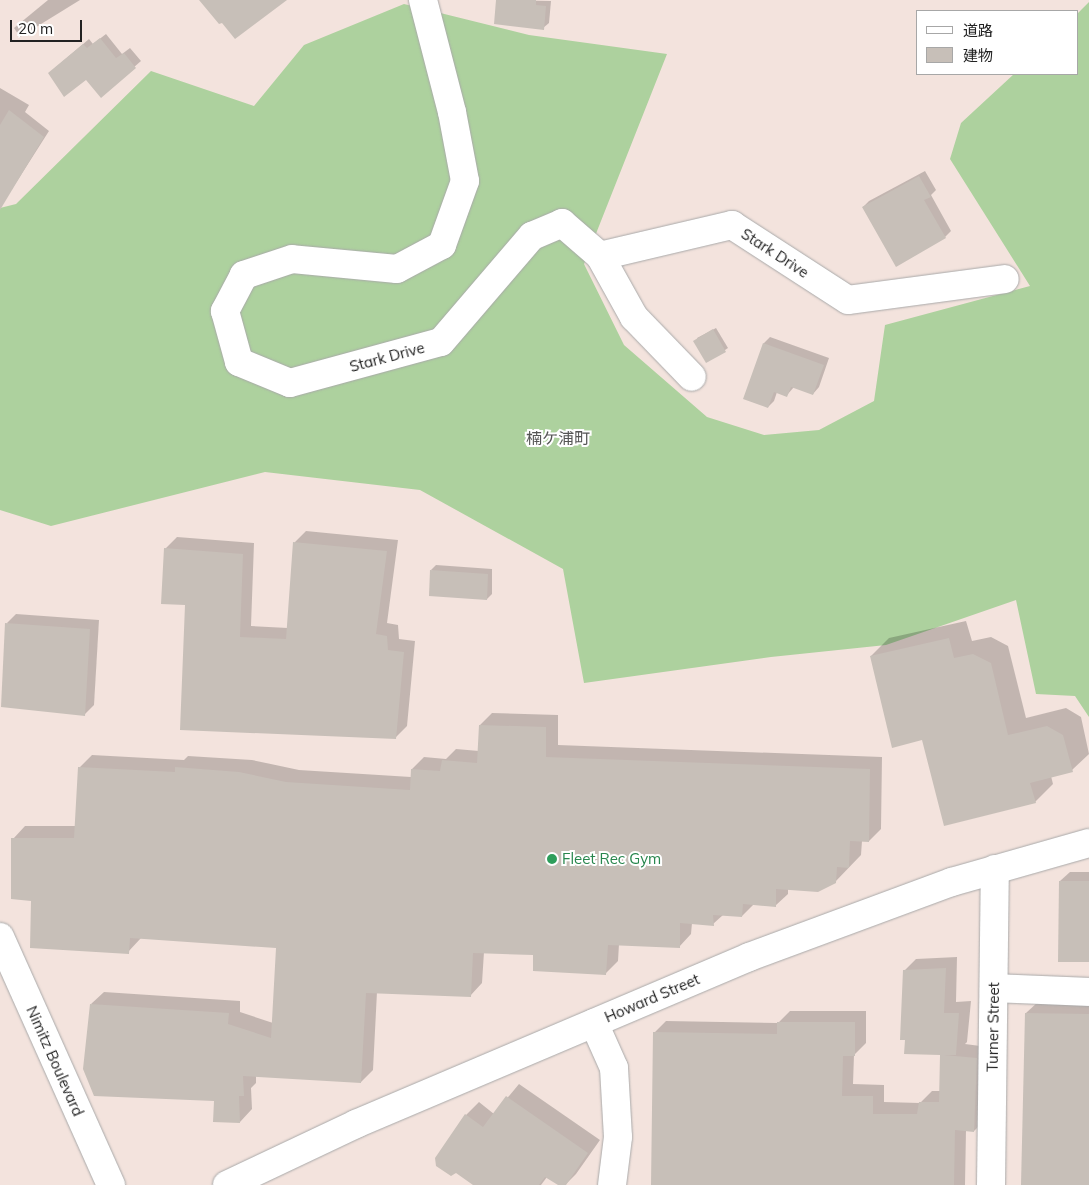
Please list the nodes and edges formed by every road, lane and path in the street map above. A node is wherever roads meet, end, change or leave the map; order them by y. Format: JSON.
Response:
{"nodes":[{"id":1,"x":422,"y":0,"type":"edge"},
{"id":2,"x":600,"y":256,"type":"junction"},
{"id":3,"x":1004,"y":279,"type":"dead end"},
{"id":4,"x":692,"y":377,"type":"dead end"},
{"id":5,"x":1089,"y":843,"type":"edge"},
{"id":6,"x":995,"y":869,"type":"junction"},
{"id":7,"x":0,"y":937,"type":"edge"},
{"id":8,"x":994,"y":988,"type":"junction"},
{"id":9,"x":1089,"y":992,"type":"edge"},
{"id":10,"x":594,"y":1023,"type":"junction"},
{"id":11,"x":111,"y":1185,"type":"edge"},
{"id":12,"x":227,"y":1185,"type":"edge"},
{"id":13,"x":612,"y":1185,"type":"edge"},
{"id":14,"x":991,"y":1185,"type":"edge"}],
"edges":[{"from":1,"to":2,"type":"street","name":"Stark Drive"},
{"from":2,"to":3,"type":"street","name":"Stark Drive"},
{"from":2,"to":4,"type":"street"},
{"from":5,"to":6,"type":"street","name":"Howard Street"},
{"from":6,"to":8,"type":"street","name":"Turner Street"},
{"from":6,"to":10,"type":"street","name":"Howard Street"},
{"from":7,"to":11,"type":"street","name":"Nimitz Boulevard"},
{"from":8,"to":9,"type":"street"},
{"from":8,"to":14,"type":"street","name":"Turner Street"},
{"from":10,"to":12,"type":"street","name":"Howard Street"},
{"from":10,"to":13,"type":"street"}]}
